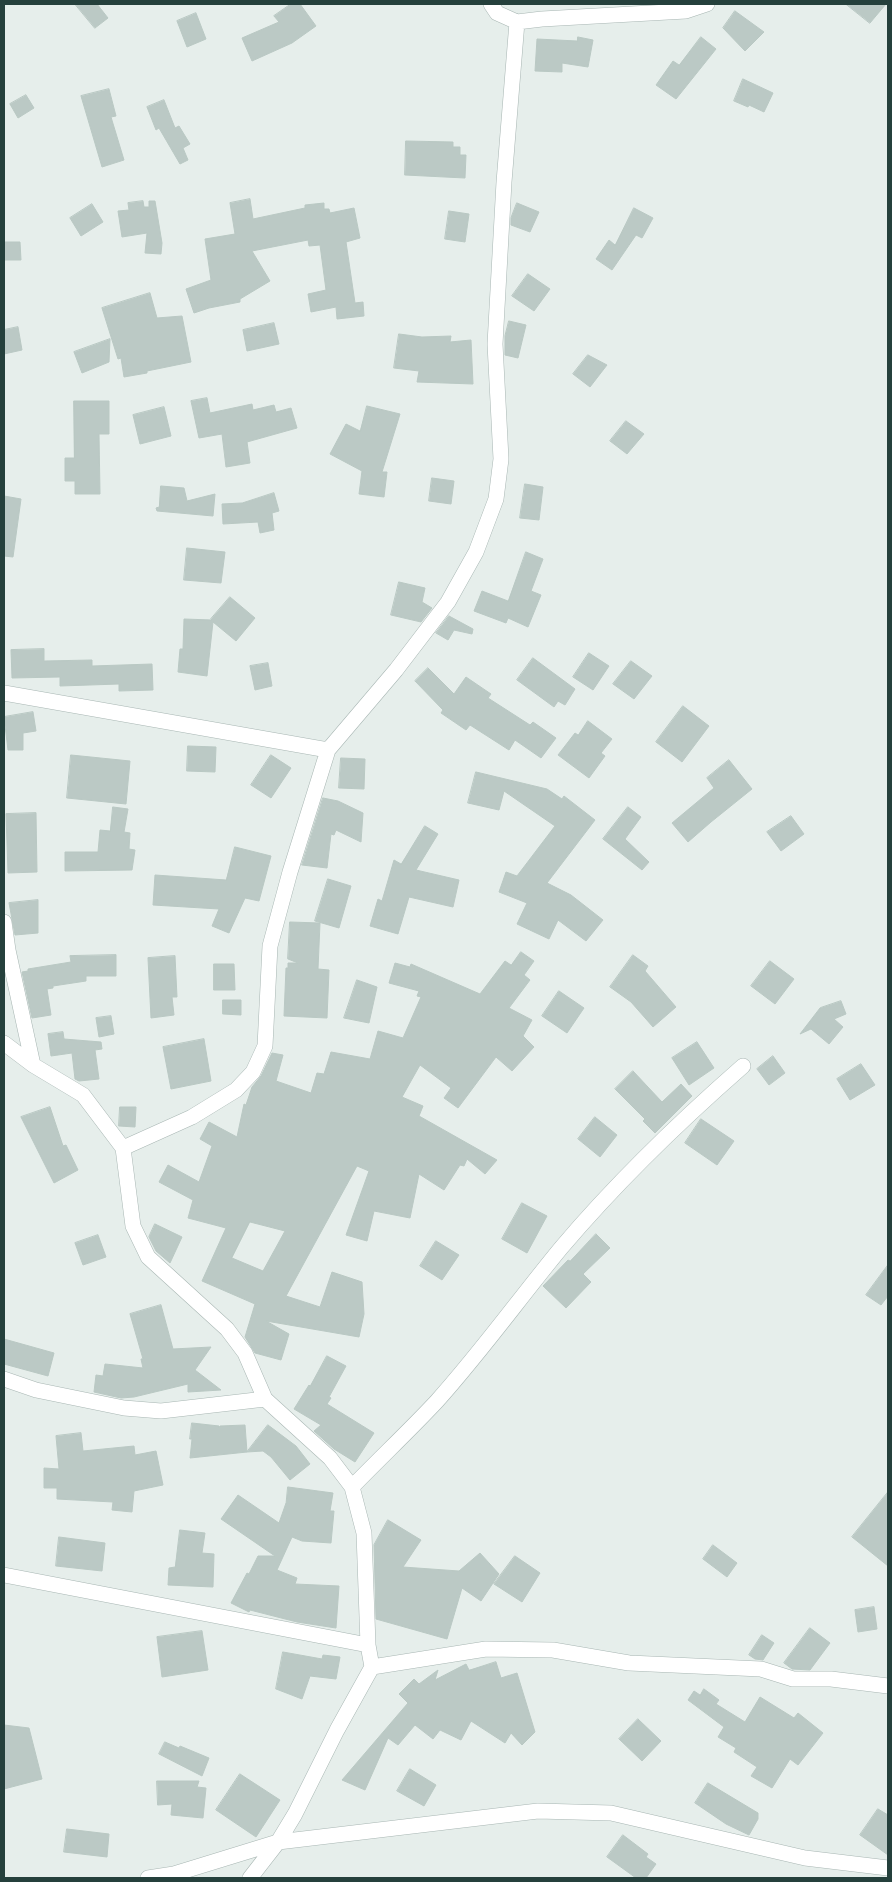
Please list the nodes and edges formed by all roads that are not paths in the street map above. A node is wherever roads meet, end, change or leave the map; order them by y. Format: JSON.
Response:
{"nodes":[{"id":1,"x":491,"y":4,"type":"edge"},
{"id":2,"x":707,"y":4,"type":"edge"},
{"id":3,"x":517,"y":22,"type":"junction"},
{"id":4,"x":4,"y":693,"type":"edge"},
{"id":5,"x":328,"y":750,"type":"junction"},
{"id":6,"x":4,"y":922,"type":"edge"},
{"id":7,"x":4,"y":1043,"type":"edge"},
{"id":8,"x":33,"y":1065,"type":"junction"},
{"id":9,"x":742,"y":1066,"type":"dead end"},
{"id":10,"x":123,"y":1148,"type":"junction"},
{"id":11,"x":4,"y":1379,"type":"edge"},
{"id":12,"x":265,"y":1399,"type":"junction"},
{"id":13,"x":352,"y":1487,"type":"junction"},
{"id":14,"x":4,"y":1575,"type":"edge"},
{"id":15,"x":368,"y":1645,"type":"junction"},
{"id":16,"x":372,"y":1667,"type":"junction"},
{"id":17,"x":888,"y":1686,"type":"edge"},
{"id":18,"x":278,"y":1842,"type":"junction"},
{"id":19,"x":888,"y":1868,"type":"edge"},
{"id":20,"x":148,"y":1878,"type":"edge"},
{"id":21,"x":250,"y":1878,"type":"edge"}],
"edges":[{"from":1,"to":3,"type":"street"},
{"from":2,"to":3,"type":"street"},
{"from":3,"to":5,"type":"street"},
{"from":4,"to":5,"type":"street"},
{"from":5,"to":10,"type":"street"},
{"from":6,"to":8,"type":"street"},
{"from":7,"to":8,"type":"street"},
{"from":8,"to":10,"type":"street"},
{"from":9,"to":13,"type":"street"},
{"from":10,"to":12,"type":"street"},
{"from":11,"to":12,"type":"street"},
{"from":12,"to":13,"type":"street"},
{"from":13,"to":15,"type":"street"},
{"from":14,"to":15,"type":"street"},
{"from":15,"to":16,"type":"street"},
{"from":16,"to":17,"type":"street"},
{"from":16,"to":18,"type":"street"},
{"from":18,"to":19,"type":"street"},
{"from":18,"to":20,"type":"street"},
{"from":18,"to":21,"type":"street"}]}
